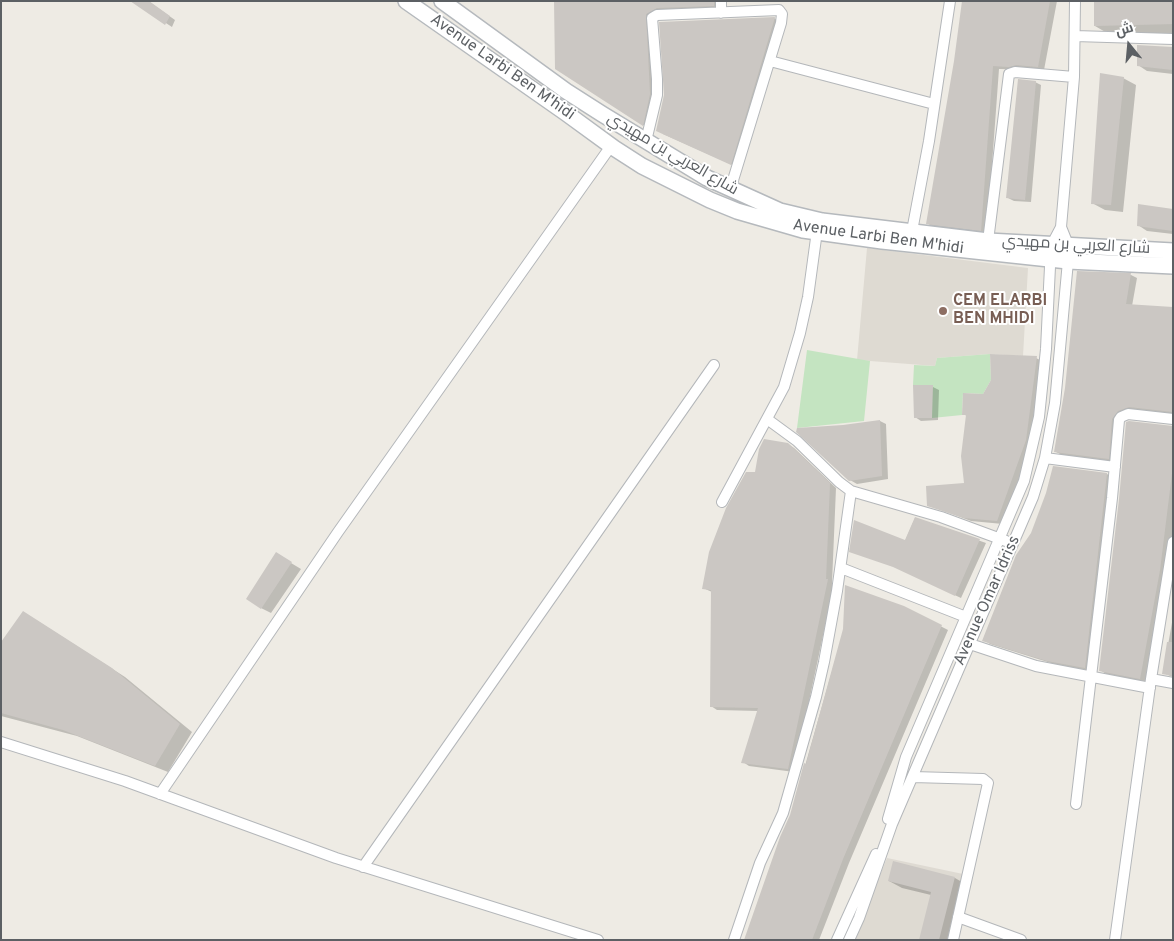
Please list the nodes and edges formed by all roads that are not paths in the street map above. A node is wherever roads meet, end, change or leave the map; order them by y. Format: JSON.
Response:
{"nodes":[{"id":1,"x":406,"y":1,"type":"edge"},
{"id":2,"x":442,"y":1,"type":"edge"},
{"id":3,"x":721,"y":1,"type":"edge"},
{"id":4,"x":950,"y":1,"type":"edge"},
{"id":5,"x":1075,"y":1,"type":"edge"},
{"id":6,"x":721,"y":13,"type":"junction"},
{"id":7,"x":1075,"y":36,"type":"junction"},
{"id":8,"x":1173,"y":39,"type":"edge"},
{"id":9,"x":770,"y":61,"type":"junction"},
{"id":10,"x":1074,"y":78,"type":"junction"},
{"id":11,"x":934,"y":104,"type":"junction"},
{"id":12,"x":646,"y":141,"type":"junction"},
{"id":13,"x":611,"y":146,"type":"junction"},
{"id":14,"x":730,"y":190,"type":"junction"},
{"id":15,"x":1061,"y":227,"type":"junction"},
{"id":16,"x":816,"y":231,"type":"junction"},
{"id":17,"x":912,"y":231,"type":"junction"},
{"id":18,"x":988,"y":241,"type":"junction"},
{"id":19,"x":1050,"y":252,"type":"junction"},
{"id":20,"x":1173,"y":252,"type":"edge"},
{"id":21,"x":1068,"y":254,"type":"junction"},
{"id":22,"x":1173,"y":266,"type":"edge"},
{"id":23,"x":714,"y":365,"type":"dead end"},
{"id":24,"x":767,"y":419,"type":"junction"},
{"id":25,"x":1173,"y":419,"type":"edge"},
{"id":26,"x":1045,"y":458,"type":"junction"},
{"id":27,"x":1115,"y":467,"type":"junction"},
{"id":28,"x":851,"y":491,"type":"junction"},
{"id":29,"x":722,"y":502,"type":"dead end"},
{"id":30,"x":1000,"y":539,"type":"junction"},
{"id":31,"x":1173,"y":542,"type":"edge"},
{"id":32,"x":1012,"y":543,"type":"junction"},
{"id":33,"x":841,"y":568,"type":"junction"},
{"id":34,"x":966,"y":617,"type":"junction"},
{"id":35,"x":970,"y":644,"type":"junction"},
{"id":36,"x":1089,"y":677,"type":"junction"},
{"id":37,"x":1173,"y":683,"type":"edge"},
{"id":38,"x":1151,"y":684,"type":"junction"},
{"id":39,"x":1,"y":742,"type":"edge"},
{"id":40,"x":913,"y":777,"type":"junction"},
{"id":41,"x":160,"y":794,"type":"junction"},
{"id":42,"x":1076,"y":804,"type":"dead end"},
{"id":43,"x":363,"y":867,"type":"junction"},
{"id":44,"x":958,"y":917,"type":"junction"},
{"id":45,"x":598,"y":940,"type":"edge"},
{"id":46,"x":734,"y":940,"type":"edge"},
{"id":47,"x":837,"y":940,"type":"edge"},
{"id":48,"x":849,"y":940,"type":"edge"},
{"id":49,"x":953,"y":940,"type":"edge"},
{"id":50,"x":1021,"y":940,"type":"edge"},
{"id":51,"x":1115,"y":940,"type":"edge"}],
"edges":[{"from":1,"to":13,"type":"main road","name":"Avenue Larbi Ben M'hidi"},
{"from":2,"to":12,"type":"main road","name":"شارع العربي بن مهيدي"},
{"from":3,"to":6,"type":"street"},
{"from":4,"to":11,"type":"street"},
{"from":5,"to":7,"type":"street"},
{"from":6,"to":9,"type":"street"},
{"from":6,"to":12,"type":"street"},
{"from":7,"to":8,"type":"street"},
{"from":7,"to":10,"type":"street"},
{"from":9,"to":11,"type":"street"},
{"from":9,"to":14,"type":"street"},
{"from":10,"to":15,"type":"street"},
{"from":10,"to":18,"type":"street"},
{"from":11,"to":17,"type":"street"},
{"from":12,"to":14,"type":"main road","name":"شارع العربي بن مهيدي"},
{"from":13,"to":16,"type":"main road","name":"Avenue Larbi Ben M'hidi"},
{"from":13,"to":41,"type":"street"},
{"from":14,"to":17,"type":"main road","name":"شارع العربي بن مهيدي"},
{"from":15,"to":19,"type":"street"},
{"from":15,"to":21,"type":"street"},
{"from":16,"to":19,"type":"main road","name":"Avenue Larbi Ben M'hidi"},
{"from":16,"to":24,"type":"street"},
{"from":17,"to":18,"type":"main road","name":"شارع العربي بن مهيدي"},
{"from":18,"to":19,"type":"main road","name":"شارع العربي بن مهيدي"},
{"from":19,"to":21,"type":"main road","name":"شارع العربي بن مهيدي"},
{"from":19,"to":30,"type":"street"},
{"from":20,"to":21,"type":"main road","name":"شارع العربي بن مهيدي"},
{"from":21,"to":22,"type":"main road"},
{"from":21,"to":26,"type":"street","name":"Avenue Omar Idriss"},
{"from":23,"to":43,"type":"street"},
{"from":24,"to":28,"type":"street"},
{"from":24,"to":29,"type":"street"},
{"from":25,"to":27,"type":"street"},
{"from":26,"to":27,"type":"street"},
{"from":26,"to":32,"type":"street","name":"Avenue Omar Idriss"},
{"from":27,"to":36,"type":"street"},
{"from":28,"to":30,"type":"street"},
{"from":28,"to":33,"type":"street"},
{"from":30,"to":32,"type":"street"},
{"from":30,"to":34,"type":"street"},
{"from":31,"to":38,"type":"street"},
{"from":32,"to":35,"type":"street","name":"Avenue Omar Idriss"},
{"from":33,"to":34,"type":"street"},
{"from":33,"to":46,"type":"street"},
{"from":34,"to":47,"type":"street"},
{"from":35,"to":36,"type":"street"},
{"from":35,"to":40,"type":"street","name":"Avenue Omar Idriss"},
{"from":36,"to":38,"type":"street"},
{"from":36,"to":42,"type":"street"},
{"from":37,"to":38,"type":"street"},
{"from":38,"to":51,"type":"street"},
{"from":39,"to":41,"type":"street"},
{"from":40,"to":44,"type":"street"},
{"from":40,"to":48,"type":"street","name":"Avenue Omar Idriss"},
{"from":41,"to":43,"type":"street"},
{"from":43,"to":45,"type":"street"},
{"from":44,"to":49,"type":"street"},
{"from":44,"to":50,"type":"street"}]}
